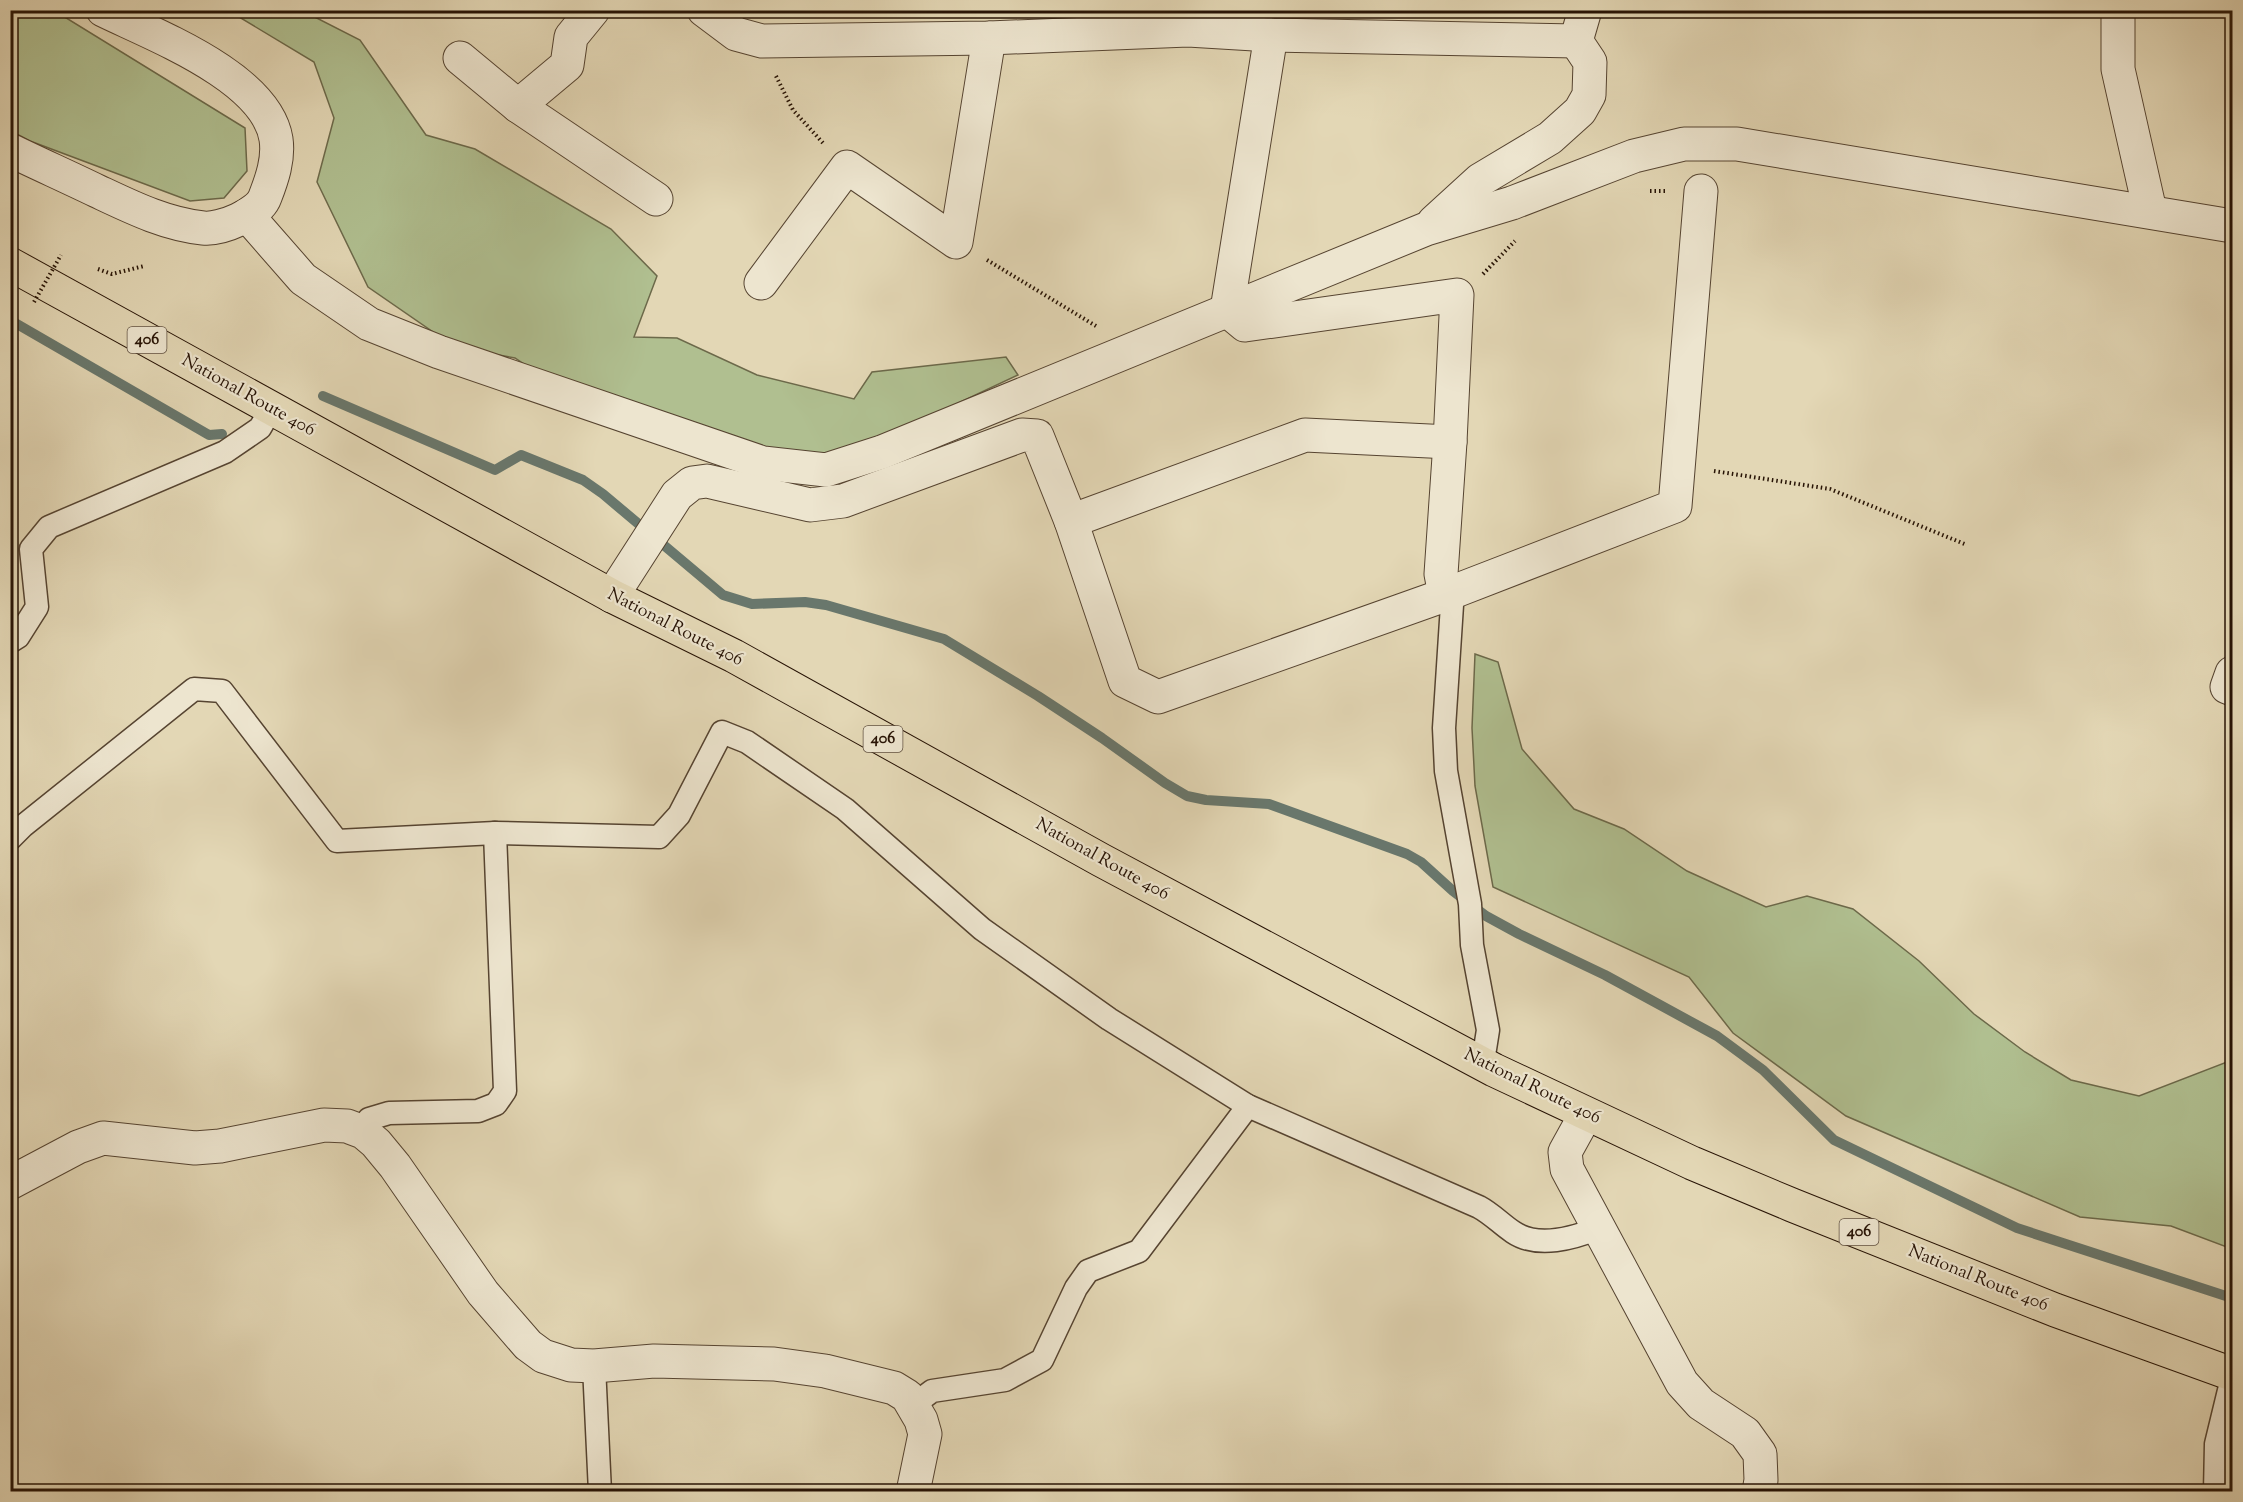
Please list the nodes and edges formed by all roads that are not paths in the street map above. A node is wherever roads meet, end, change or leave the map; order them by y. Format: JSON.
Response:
{"nodes":[{"id":1,"x":103,"y":10,"type":"edge"},
{"id":2,"x":593,"y":10,"type":"edge"},
{"id":3,"x":704,"y":10,"type":"edge"},
{"id":4,"x":2118,"y":10,"type":"edge"},
{"id":5,"x":1189,"y":20,"type":"edge"},
{"id":6,"x":1580,"y":26,"type":"edge"},
{"id":7,"x":1271,"y":35,"type":"junction"},
{"id":8,"x":989,"y":38,"type":"junction"},
{"id":9,"x":460,"y":58,"type":"dead end"},
{"id":10,"x":518,"y":106,"type":"junction"},
{"id":11,"x":10,"y":150,"type":"edge"},
{"id":12,"x":1701,"y":191,"type":"dead end"},
{"id":13,"x":656,"y":199,"type":"dead end"},
{"id":14,"x":2150,"y":211,"type":"junction"},
{"id":15,"x":247,"y":215,"type":"junction"},
{"id":16,"x":2232,"y":226,"type":"edge"},
{"id":17,"x":1426,"y":229,"type":"junction"},
{"id":18,"x":10,"y":264,"type":"edge"},
{"id":19,"x":761,"y":283,"type":"dead end"},
{"id":20,"x":1227,"y":310,"type":"junction"},
{"id":21,"x":271,"y":409,"type":"junction"},
{"id":22,"x":1450,"y":442,"type":"junction"},
{"id":23,"x":1071,"y":521,"type":"junction"},
{"id":24,"x":1445,"y":595,"type":"junction"},
{"id":25,"x":612,"y":596,"type":"junction"},
{"id":26,"x":10,"y":642,"type":"edge"},
{"id":27,"x":2232,"y":673,"type":"edge"},
{"id":28,"x":2232,"y":689,"type":"edge"},
{"id":29,"x":495,"y":834,"type":"junction"},
{"id":30,"x":10,"y":839,"type":"edge"},
{"id":31,"x":1479,"y":1062,"type":"junction"},
{"id":32,"x":1248,"y":1106,"type":"junction"},
{"id":33,"x":1586,"y":1114,"type":"junction"},
{"id":34,"x":363,"y":1132,"type":"junction"},
{"id":35,"x":10,"y":1184,"type":"edge"},
{"id":36,"x":1599,"y":1228,"type":"junction"},
{"id":37,"x":594,"y":1366,"type":"junction"},
{"id":38,"x":2232,"y":1376,"type":"edge"},
{"id":39,"x":912,"y":1406,"type":"junction"},
{"id":40,"x":600,"y":1491,"type":"edge"},
{"id":41,"x":913,"y":1491,"type":"edge"},
{"id":42,"x":1759,"y":1491,"type":"edge"},
{"id":43,"x":2215,"y":1491,"type":"edge"}],
"edges":[{"from":1,"to":15,"type":"street"},
{"from":2,"to":10,"type":"street"},
{"from":3,"to":8,"type":"street"},
{"from":4,"to":14,"type":"street"},
{"from":5,"to":7,"type":"street"},
{"from":5,"to":8,"type":"street"},
{"from":6,"to":7,"type":"street"},
{"from":6,"to":17,"type":"street"},
{"from":7,"to":20,"type":"street"},
{"from":8,"to":19,"type":"street"},
{"from":9,"to":10,"type":"street"},
{"from":10,"to":13,"type":"street"},
{"from":11,"to":15,"type":"street"},
{"from":12,"to":24,"type":"street"},
{"from":14,"to":16,"type":"street"},
{"from":14,"to":17,"type":"street"},
{"from":15,"to":20,"type":"street"},
{"from":17,"to":20,"type":"street"},
{"from":18,"to":21,"type":"highway","name":"National Route 406","number":"406"},
{"from":20,"to":22,"type":"street"},
{"from":21,"to":25,"type":"highway","name":"National Route 406","number":"406"},
{"from":21,"to":26,"type":"lane"},
{"from":22,"to":23,"type":"street"},
{"from":22,"to":24,"type":"street"},
{"from":23,"to":24,"type":"street"},
{"from":23,"to":25,"type":"street"},
{"from":24,"to":31,"type":"lane"},
{"from":25,"to":31,"type":"highway","name":"National Route 406","number":"406"},
{"from":27,"to":28,"type":"street"},
{"from":29,"to":30,"type":"lane"},
{"from":29,"to":32,"type":"lane"},
{"from":29,"to":34,"type":"lane"},
{"from":31,"to":33,"type":"highway","name":"National Route 406","number":"406"},
{"from":32,"to":36,"type":"lane"},
{"from":32,"to":39,"type":"lane"},
{"from":33,"to":36,"type":"street"},
{"from":33,"to":38,"type":"highway","name":"National Route 406","number":"406"},
{"from":34,"to":35,"type":"street"},
{"from":34,"to":37,"type":"street"},
{"from":36,"to":42,"type":"street"},
{"from":37,"to":39,"type":"street"},
{"from":37,"to":40,"type":"lane"},
{"from":38,"to":43,"type":"lane"},
{"from":39,"to":41,"type":"street"}]}
